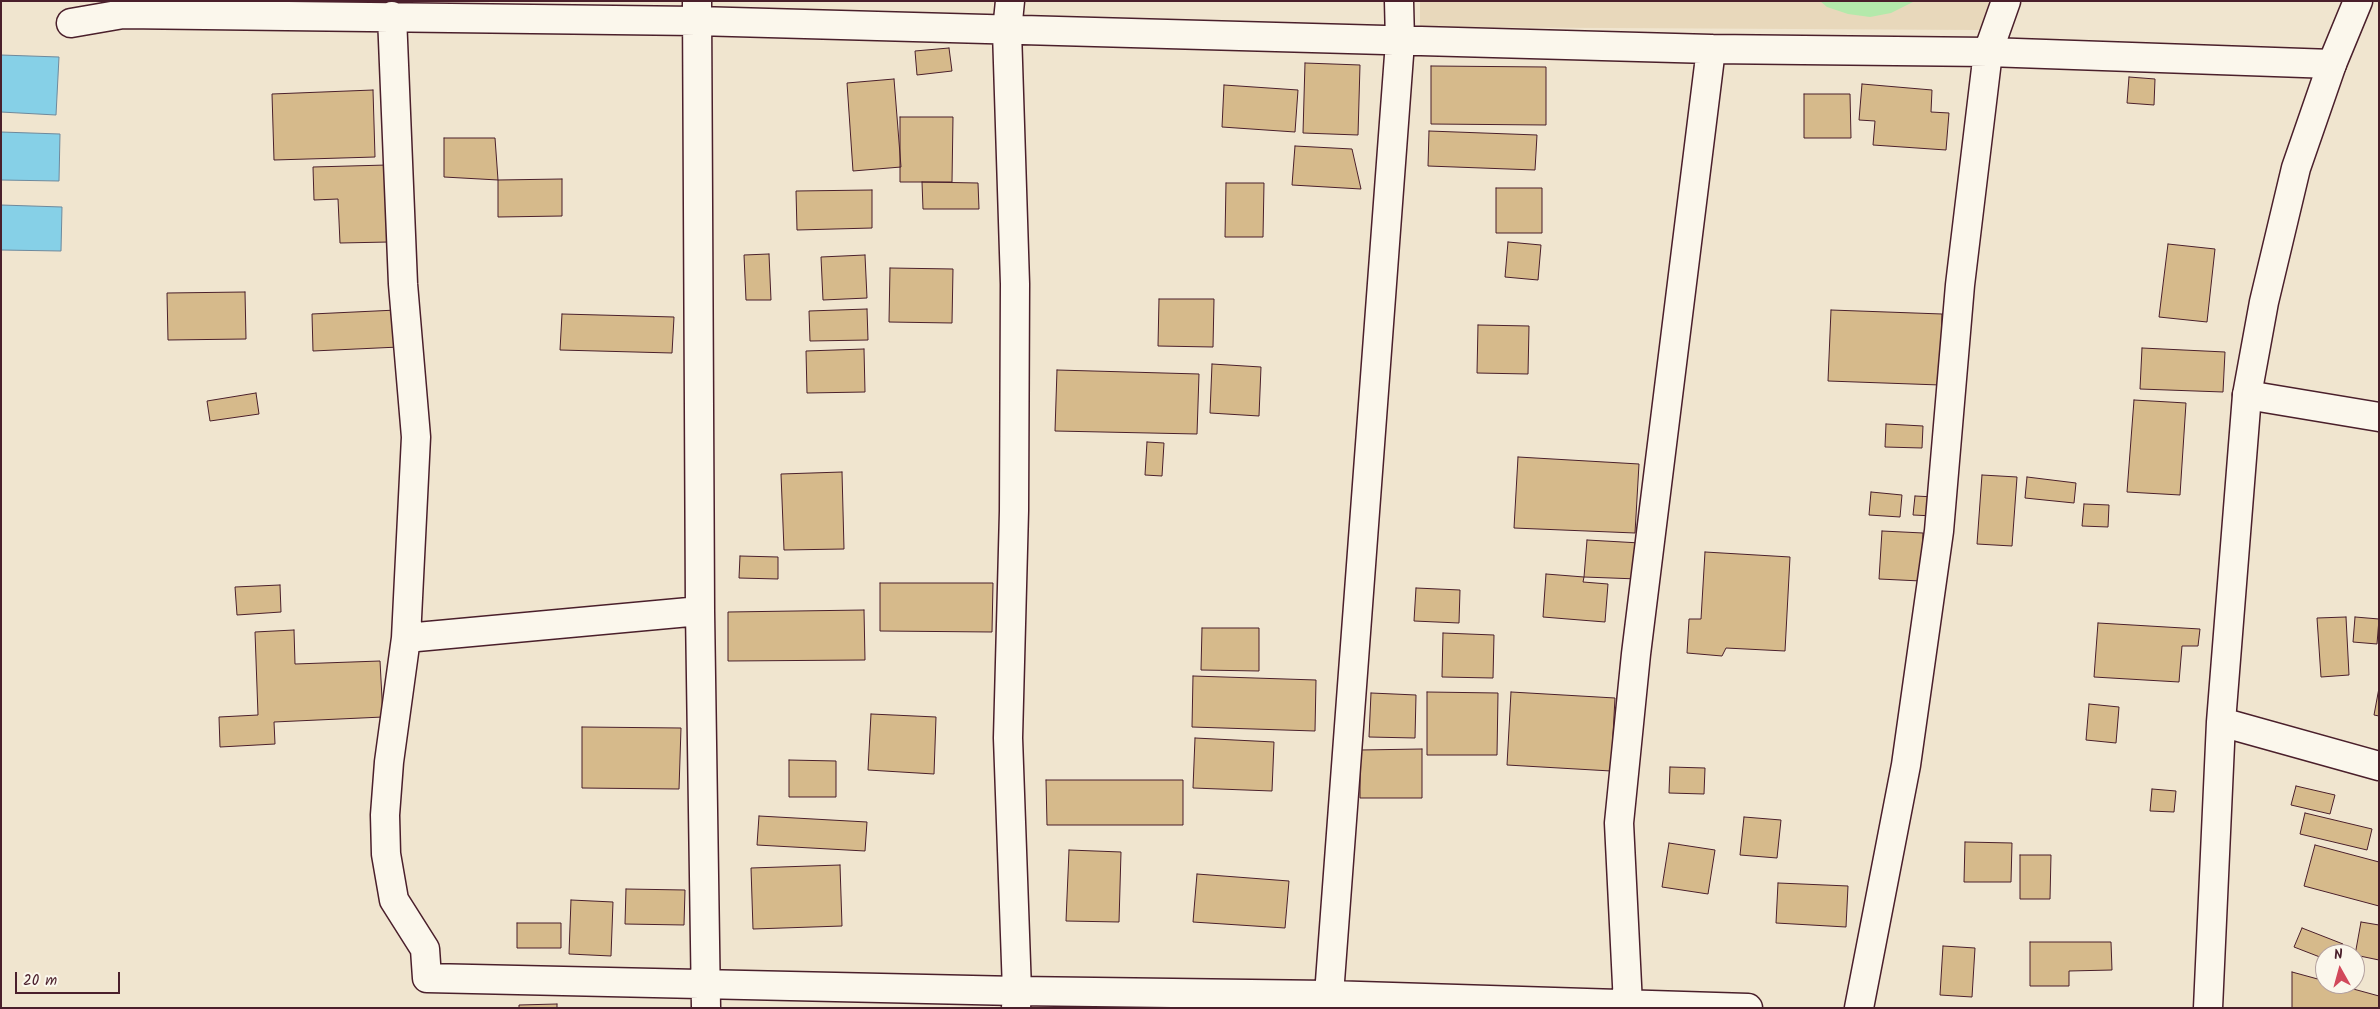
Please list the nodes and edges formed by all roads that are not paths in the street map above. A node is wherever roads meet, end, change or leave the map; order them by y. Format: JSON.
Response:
{"nodes":[{"id":1,"x":1010,"y":1,"type":"edge"},
{"id":2,"x":1399,"y":1,"type":"edge"},
{"id":3,"x":2006,"y":1,"type":"edge"},
{"id":4,"x":2358,"y":1,"type":"edge"},
{"id":5,"x":117,"y":8,"type":"edge"},
{"id":6,"x":697,"y":11,"type":"edge"},
{"id":7,"x":392,"y":16,"type":"junction"},
{"id":8,"x":71,"y":23,"type":"dead end"},
{"id":9,"x":1007,"y":32,"type":"junction"},
{"id":10,"x":1400,"y":42,"type":"junction"},
{"id":11,"x":1711,"y":49,"type":"junction"},
{"id":12,"x":1988,"y":52,"type":"junction"},
{"id":13,"x":2332,"y":64,"type":"junction"},
{"id":14,"x":2247,"y":395,"type":"junction"},
{"id":15,"x":2379,"y":417,"type":"edge"},
{"id":16,"x":700,"y":610,"type":"junction"},
{"id":17,"x":406,"y":638,"type":"junction"},
{"id":18,"x":2222,"y":722,"type":"junction"},
{"id":19,"x":2379,"y":766,"type":"edge"},
{"id":20,"x":706,"y":996,"type":"edge"},
{"id":21,"x":1016,"y":1000,"type":"edge"},
{"id":22,"x":1328,"y":1001,"type":"edge"},
{"id":23,"x":1628,"y":1005,"type":"junction"},
{"id":24,"x":1748,"y":1008,"type":"edge"},
{"id":25,"x":1859,"y":1008,"type":"edge"},
{"id":26,"x":2208,"y":1008,"type":"edge"}],
"edges":[{"from":1,"to":9,"type":"street"},
{"from":2,"to":10,"type":"street"},
{"from":3,"to":12,"type":"street"},
{"from":4,"to":13,"type":"street"},
{"from":5,"to":7,"type":"street"},
{"from":5,"to":8,"type":"street"},
{"from":6,"to":7,"type":"street"},
{"from":6,"to":9,"type":"street"},
{"from":6,"to":16,"type":"street"},
{"from":7,"to":17,"type":"street"},
{"from":9,"to":10,"type":"street"},
{"from":9,"to":21,"type":"street"},
{"from":10,"to":11,"type":"street"},
{"from":10,"to":22,"type":"street"},
{"from":11,"to":12,"type":"street"},
{"from":11,"to":23,"type":"street"},
{"from":12,"to":13,"type":"street"},
{"from":12,"to":25,"type":"street"},
{"from":13,"to":14,"type":"street"},
{"from":14,"to":15,"type":"street"},
{"from":14,"to":18,"type":"street"},
{"from":16,"to":17,"type":"street"},
{"from":16,"to":20,"type":"street"},
{"from":17,"to":20,"type":"street"},
{"from":18,"to":19,"type":"street"},
{"from":18,"to":26,"type":"street"},
{"from":20,"to":21,"type":"street"},
{"from":21,"to":22,"type":"street"},
{"from":22,"to":23,"type":"street"},
{"from":23,"to":24,"type":"street"}]}
